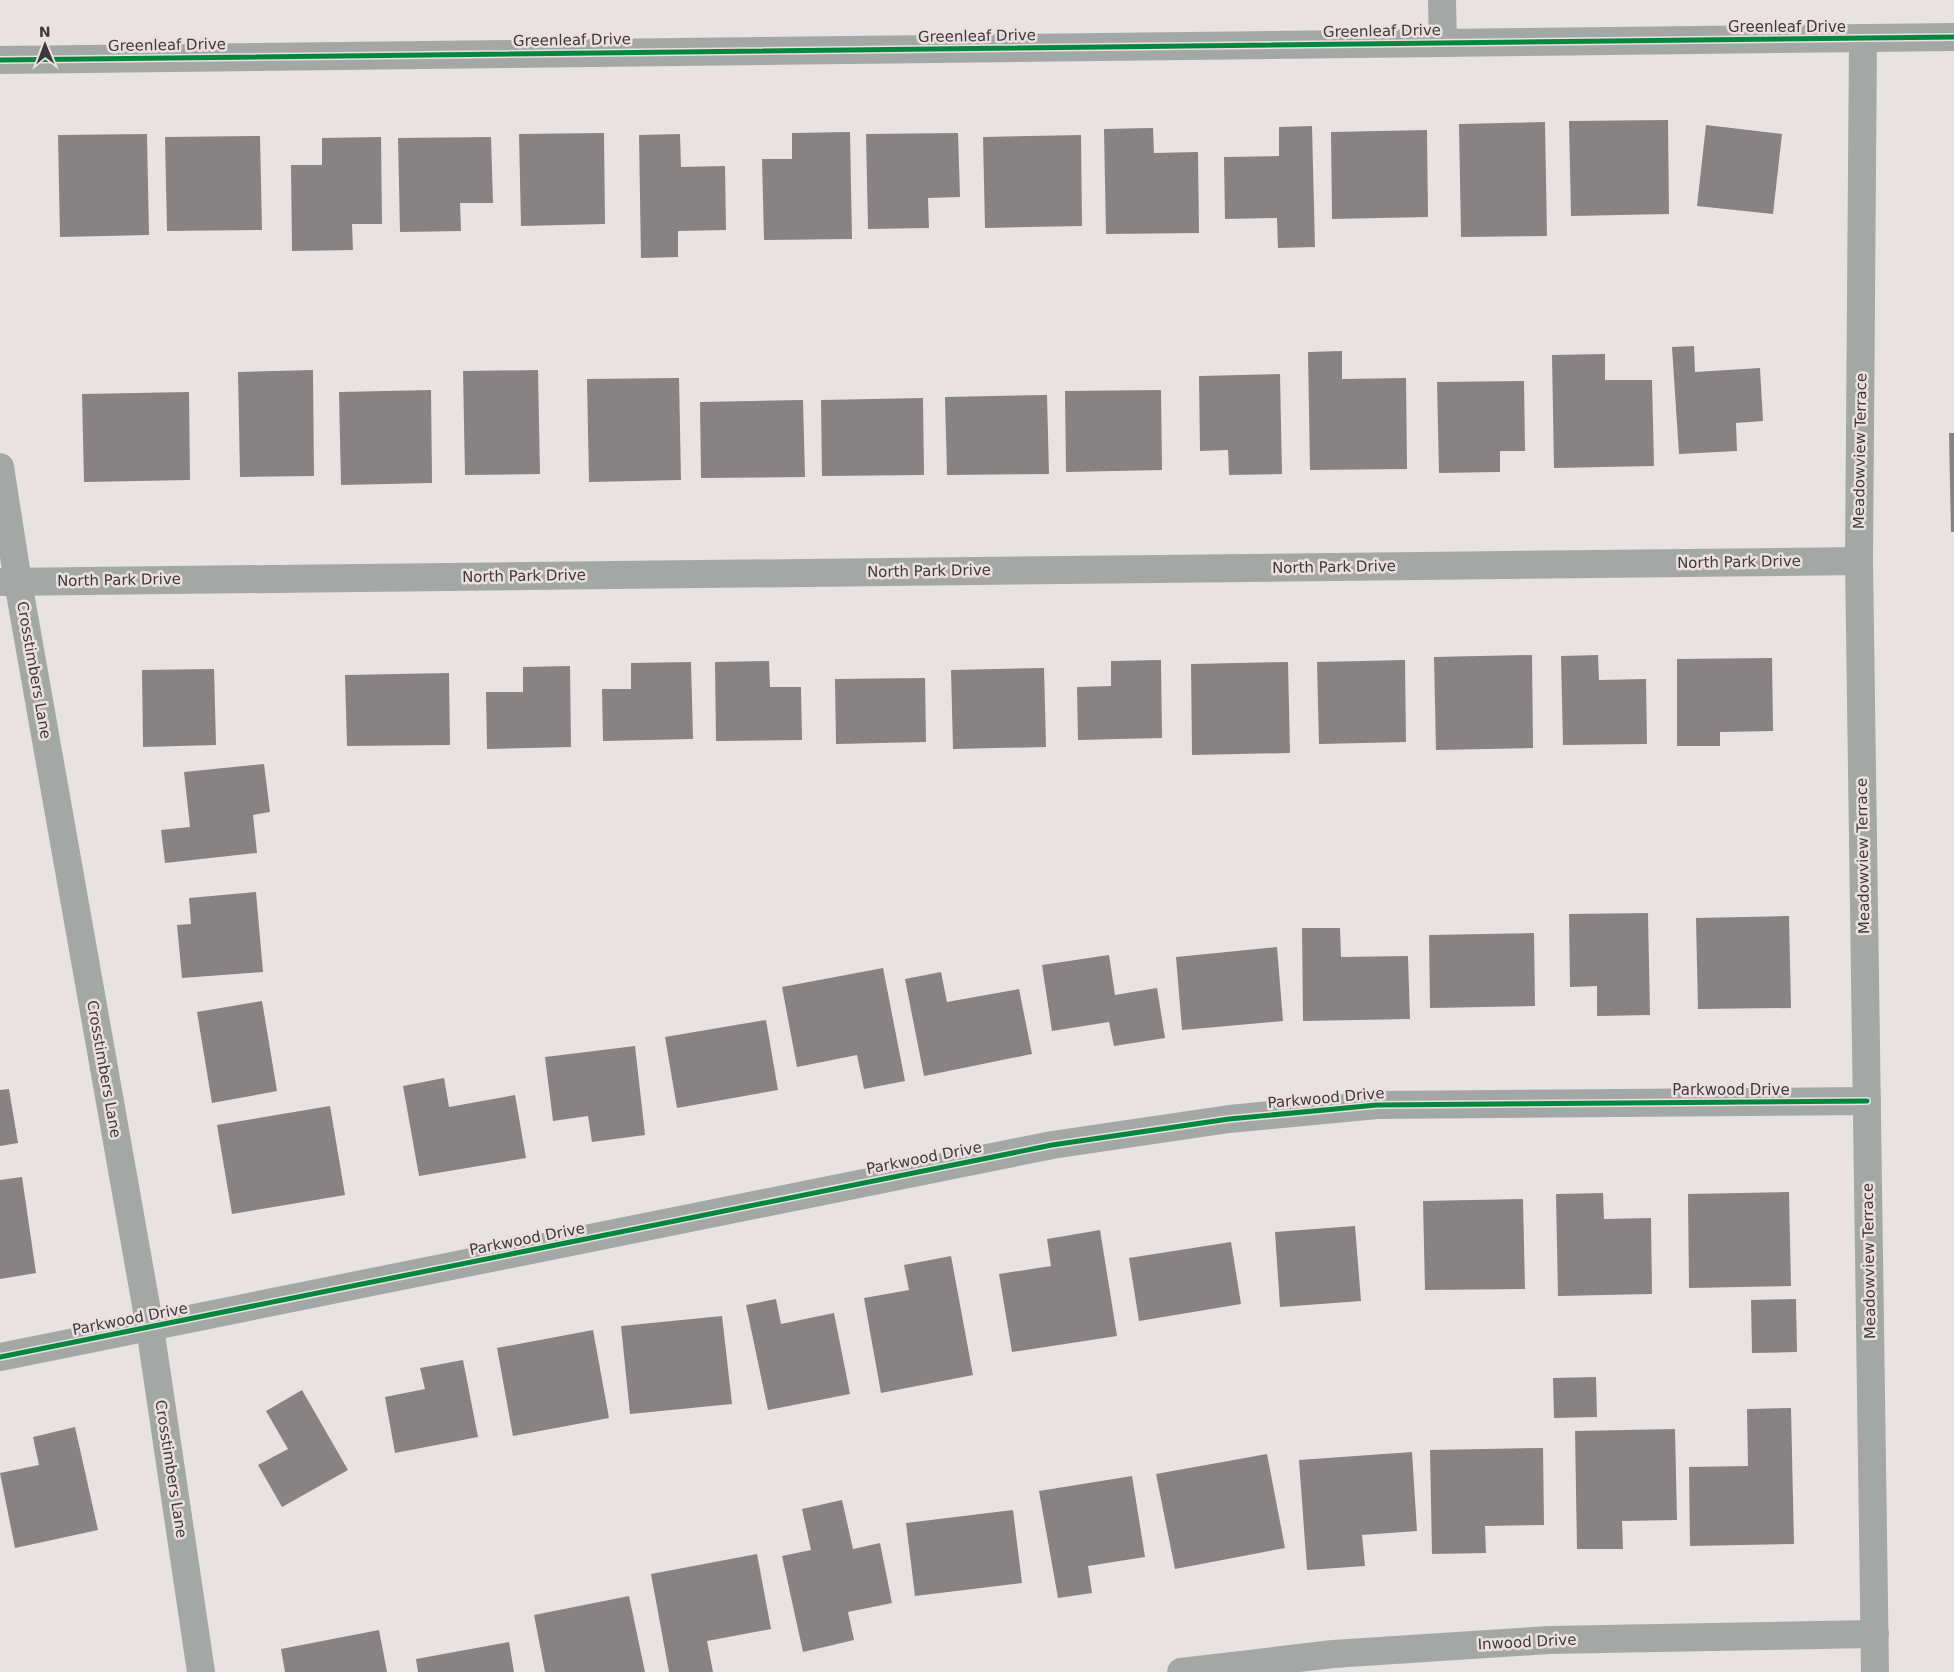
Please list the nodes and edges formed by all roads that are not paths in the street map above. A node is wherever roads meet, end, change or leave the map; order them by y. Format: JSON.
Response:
{"nodes":[{"id":1,"x":1442,"y":0,"type":"edge"},
{"id":2,"x":1954,"y":37,"type":"edge"},
{"id":3,"x":1863,"y":39,"type":"junction"},
{"id":4,"x":1443,"y":42,"type":"junction"},
{"id":5,"x":0,"y":60,"type":"edge"},
{"id":6,"x":0,"y":467,"type":"edge"},
{"id":7,"x":1859,"y":561,"type":"junction"},
{"id":8,"x":9,"y":582,"type":"edge"},
{"id":9,"x":1866,"y":1101,"type":"junction"},
{"id":10,"x":150,"y":1328,"type":"junction"},
{"id":11,"x":0,"y":1357,"type":"edge"},
{"id":12,"x":1875,"y":1634,"type":"junction"},
{"id":13,"x":201,"y":1672,"type":"edge"},
{"id":14,"x":1181,"y":1672,"type":"edge"},
{"id":15,"x":1875,"y":1672,"type":"edge"}],
"edges":[{"from":1,"to":4,"type":"street"},
{"from":2,"to":3,"type":"street","name":"Greenleaf Drive"},
{"from":3,"to":4,"type":"street","name":"Greenleaf Drive"},
{"from":3,"to":7,"type":"street","name":"Meadowview Terrace"},
{"from":4,"to":5,"type":"street","name":"Greenleaf Drive"},
{"from":6,"to":8,"type":"street","name":"Crosstimbers Lane"},
{"from":7,"to":8,"type":"street","name":"North Park Drive"},
{"from":7,"to":9,"type":"street","name":"Meadowview Terrace"},
{"from":8,"to":10,"type":"street","name":"Crosstimbers Lane"},
{"from":9,"to":10,"type":"street","name":"Parkwood Drive"},
{"from":9,"to":12,"type":"street","name":"Meadowview Terrace"},
{"from":10,"to":11,"type":"street","name":"Parkwood Drive"},
{"from":10,"to":13,"type":"street","name":"Crosstimbers Lane"},
{"from":12,"to":14,"type":"street","name":"Inwood Drive"},
{"from":12,"to":15,"type":"street","name":"Meadowview Terrace"}]}
